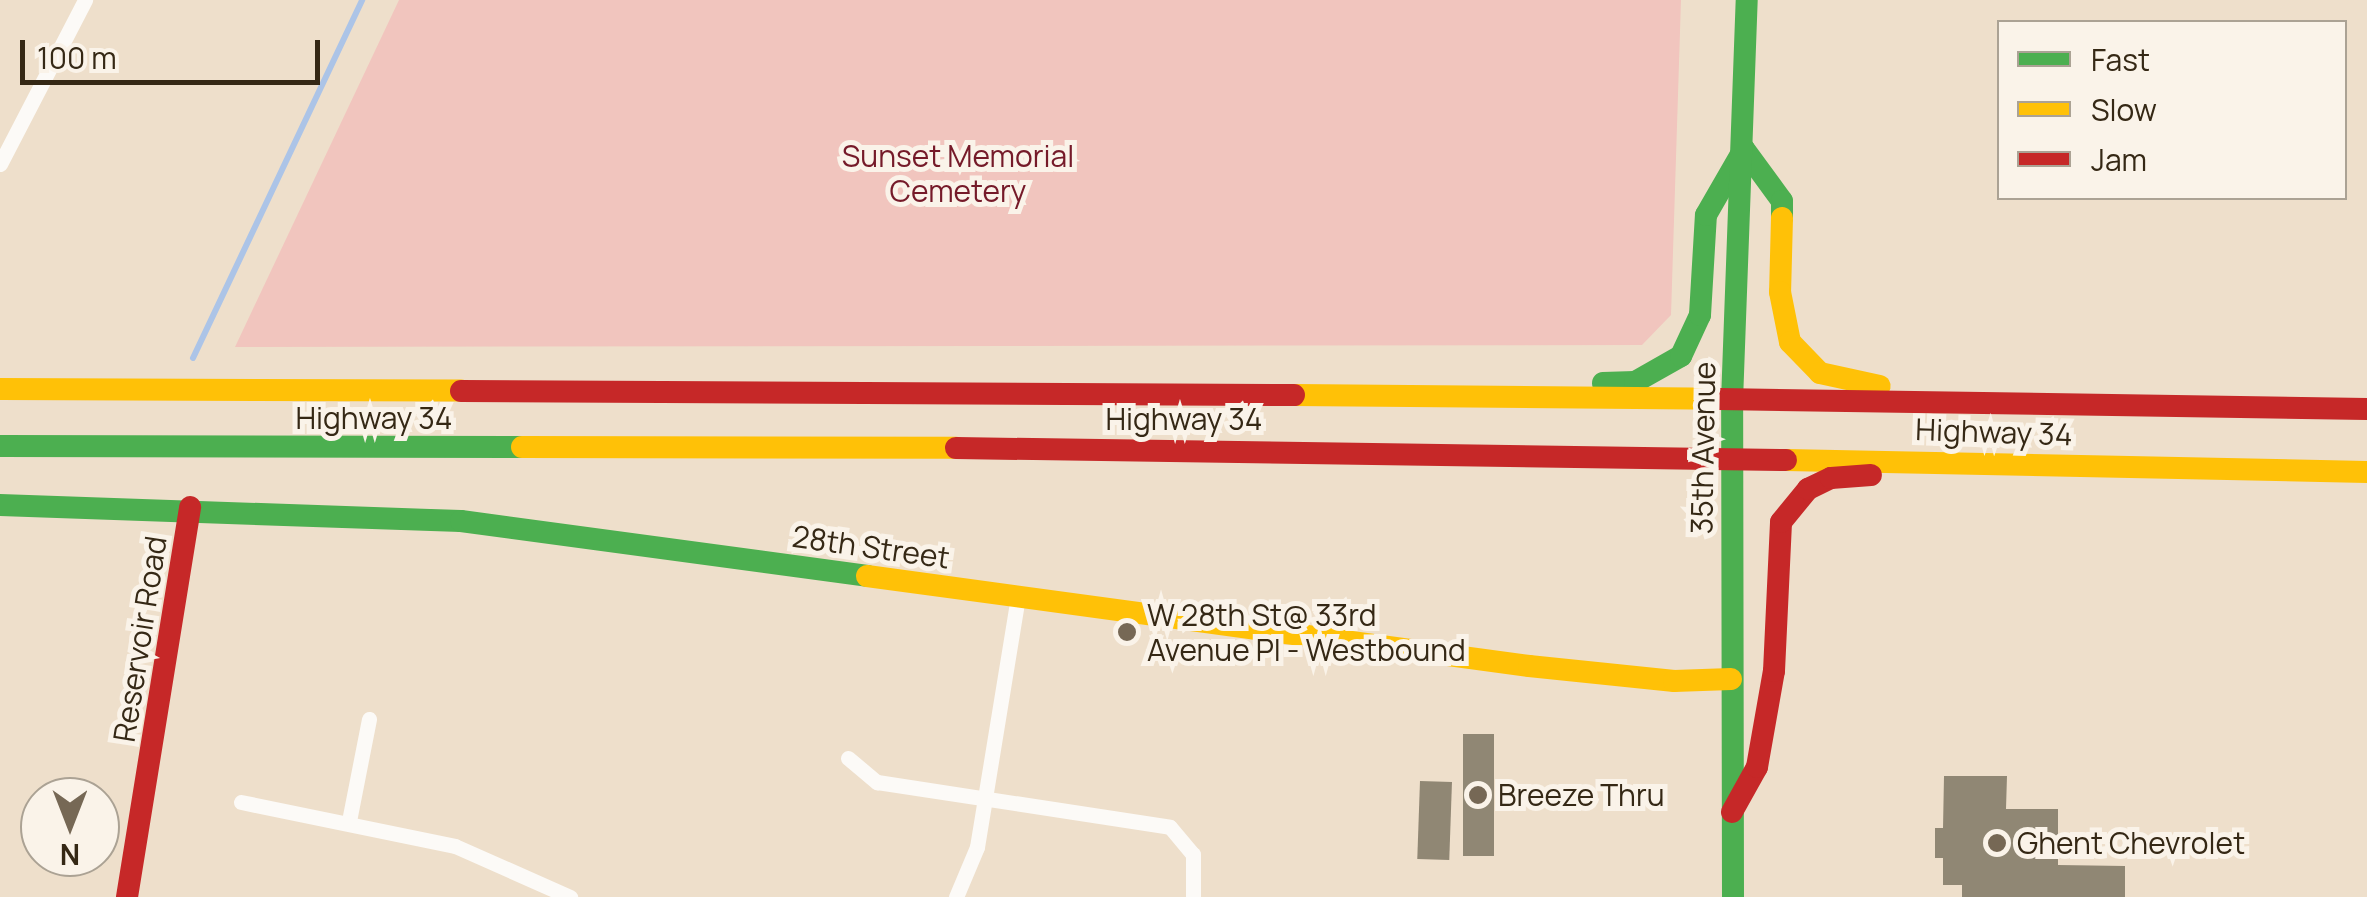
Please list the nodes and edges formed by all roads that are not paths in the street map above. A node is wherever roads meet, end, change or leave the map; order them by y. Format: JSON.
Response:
{"nodes":[{"id":1,"x":84,"y":0,"type":"edge"},
{"id":2,"x":1747,"y":0,"type":"edge"},
{"id":3,"x":1744,"y":149,"type":"junction"},
{"id":4,"x":0,"y":164,"type":"edge"},
{"id":5,"x":0,"y":389,"type":"edge"},
{"id":6,"x":1486,"y":396,"type":"junction"},
{"id":7,"x":1732,"y":401,"type":"junction"},
{"id":8,"x":2142,"y":404,"type":"junction"},
{"id":9,"x":2367,"y":409,"type":"edge"},
{"id":10,"x":0,"y":446,"type":"edge"},
{"id":11,"x":1732,"y":455,"type":"junction"},
{"id":12,"x":2321,"y":470,"type":"junction"},
{"id":13,"x":2367,"y":472,"type":"edge"},
{"id":14,"x":0,"y":505,"type":"edge"},
{"id":15,"x":190,"y":508,"type":"junction"},
{"id":16,"x":1018,"y":598,"type":"junction"},
{"id":17,"x":1731,"y":680,"type":"junction"},
{"id":18,"x":369,"y":719,"type":"dead end"},
{"id":19,"x":848,"y":758,"type":"dead end"},
{"id":20,"x":986,"y":798,"type":"junction"},
{"id":21,"x":241,"y":802,"type":"dead end"},
{"id":22,"x":1732,"y":812,"type":"junction"},
{"id":23,"x":349,"y":820,"type":"junction"},
{"id":24,"x":126,"y":897,"type":"edge"},
{"id":25,"x":570,"y":897,"type":"edge"},
{"id":26,"x":956,"y":897,"type":"edge"},
{"id":27,"x":1193,"y":897,"type":"edge"},
{"id":28,"x":1732,"y":897,"type":"edge"}],
"edges":[{"from":1,"to":4,"type":"street"},
{"from":2,"to":3,"type":"main road","name":"35th Avenue"},
{"from":3,"to":6,"type":"main road"},
{"from":3,"to":7,"type":"main road","name":"35th Avenue"},
{"from":3,"to":8,"type":"main road"},
{"from":5,"to":6,"type":"main road","name":"Highway 34"},
{"from":6,"to":7,"type":"main road","name":"Highway 34"},
{"from":7,"to":8,"type":"main road","name":"Highway 34"},
{"from":7,"to":11,"type":"main road","name":"35th Avenue"},
{"from":8,"to":9,"type":"main road","name":"Highway 34"},
{"from":10,"to":11,"type":"main road","name":"Highway 34"},
{"from":11,"to":12,"type":"main road","name":"Highway 34"},
{"from":11,"to":17,"type":"main road","name":"35th Avenue"},
{"from":12,"to":13,"type":"main road","name":"Highway 34"},
{"from":12,"to":22,"type":"main road"},
{"from":14,"to":15,"type":"main road","name":"28th Street"},
{"from":15,"to":16,"type":"main road","name":"28th Street"},
{"from":15,"to":24,"type":"main road","name":"Reservoir Road"},
{"from":16,"to":17,"type":"main road","name":"28th Street"},
{"from":16,"to":20,"type":"street"},
{"from":17,"to":22,"type":"main road","name":"35th Avenue"},
{"from":18,"to":23,"type":"street"},
{"from":19,"to":20,"type":"street"},
{"from":20,"to":26,"type":"street"},
{"from":20,"to":27,"type":"street"},
{"from":21,"to":23,"type":"street"},
{"from":22,"to":28,"type":"main road","name":"35th Avenue"},
{"from":23,"to":25,"type":"street"}]}
